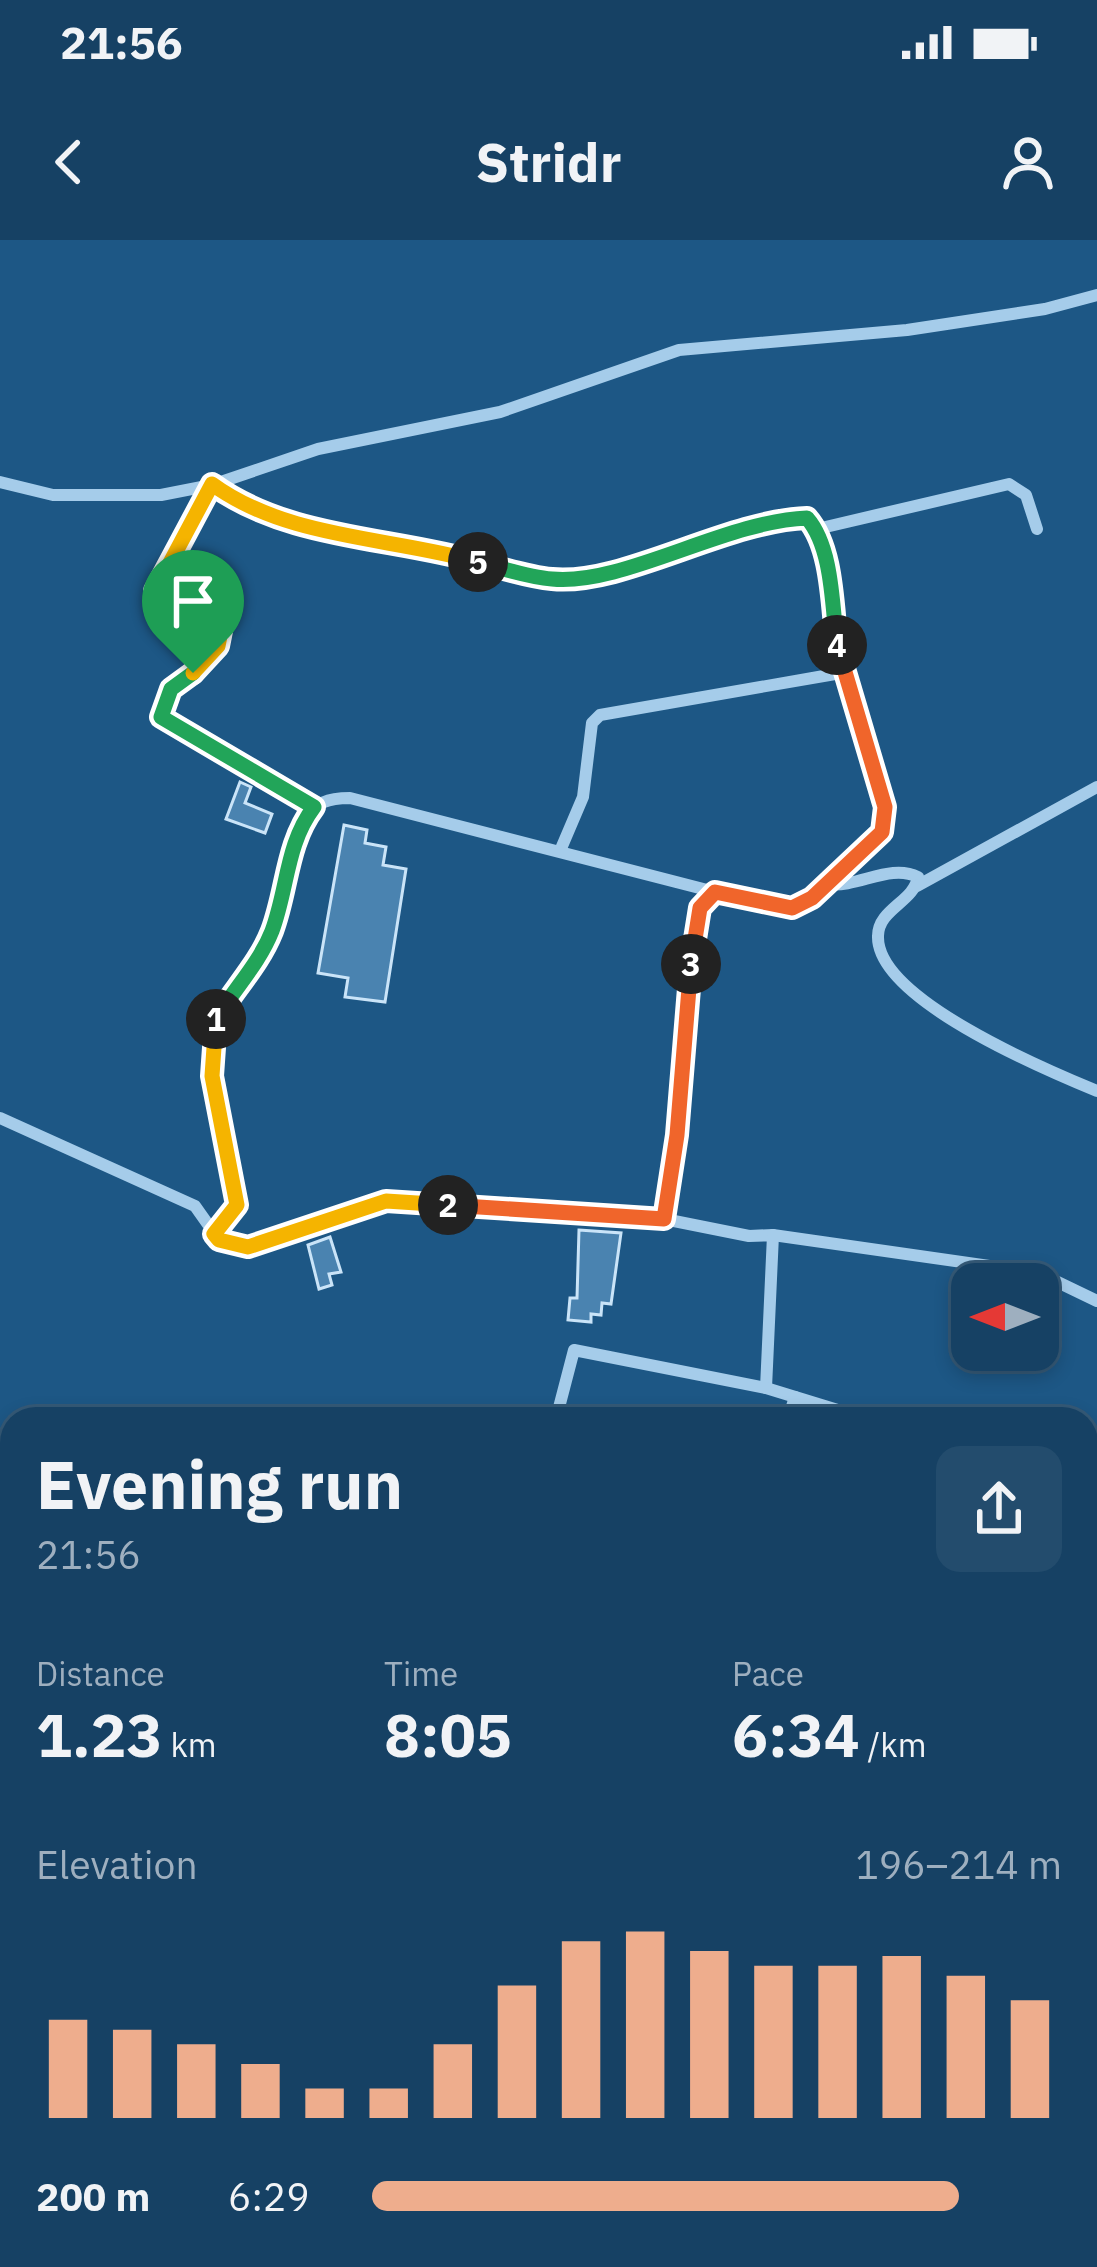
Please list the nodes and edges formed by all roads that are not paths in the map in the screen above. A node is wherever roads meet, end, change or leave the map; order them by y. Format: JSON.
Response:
{"nodes":[{"id":1,"x":1097,"y":295,"type":"edge"},
{"id":2,"x":0,"y":482,"type":"edge"},
{"id":3,"x":212,"y":484,"type":"junction"},
{"id":4,"x":817,"y":529,"type":"junction"},
{"id":5,"x":1037,"y":529,"type":"dead end"},
{"id":6,"x":841,"y":673,"type":"junction"},
{"id":7,"x":1097,"y":788,"type":"edge"},
{"id":8,"x":314,"y":807,"type":"junction"},
{"id":9,"x":560,"y":851,"type":"junction"},
{"id":10,"x":828,"y":884,"type":"junction"},
{"id":11,"x":917,"y":886,"type":"junction"},
{"id":12,"x":715,"y":892,"type":"junction"},
{"id":13,"x":1097,"y":1090,"type":"edge"},
{"id":14,"x":0,"y":1118,"type":"edge"},
{"id":15,"x":664,"y":1219,"type":"junction"},
{"id":16,"x":214,"y":1234,"type":"junction"},
{"id":17,"x":773,"y":1235,"type":"junction"},
{"id":18,"x":1097,"y":1301,"type":"edge"},
{"id":19,"x":766,"y":1388,"type":"junction"},
{"id":20,"x":794,"y":1397,"type":"junction"},
{"id":21,"x":559,"y":1407,"type":"edge"},
{"id":22,"x":791,"y":1407,"type":"edge"},
{"id":23,"x":827,"y":1407,"type":"edge"}],
"edges":[{"from":1,"to":3,"type":"street"},
{"from":2,"to":3,"type":"street"},
{"from":3,"to":4,"type":"street"},
{"from":3,"to":8,"type":"street"},
{"from":4,"to":5,"type":"street"},
{"from":4,"to":6,"type":"street"},
{"from":6,"to":9,"type":"street"},
{"from":6,"to":10,"type":"street"},
{"from":7,"to":11,"type":"street"},
{"from":8,"to":9,"type":"street"},
{"from":8,"to":16,"type":"street"},
{"from":9,"to":12,"type":"street"},
{"from":10,"to":11,"type":"street"},
{"from":10,"to":12,"type":"street"},
{"from":11,"to":13,"type":"street"},
{"from":12,"to":15,"type":"street"},
{"from":14,"to":16,"type":"street"},
{"from":15,"to":16,"type":"street"},
{"from":15,"to":17,"type":"street"},
{"from":17,"to":18,"type":"street"},
{"from":17,"to":19,"type":"street"},
{"from":19,"to":20,"type":"street"},
{"from":19,"to":21,"type":"street"},
{"from":20,"to":22,"type":"street"},
{"from":20,"to":23,"type":"street"}]}
